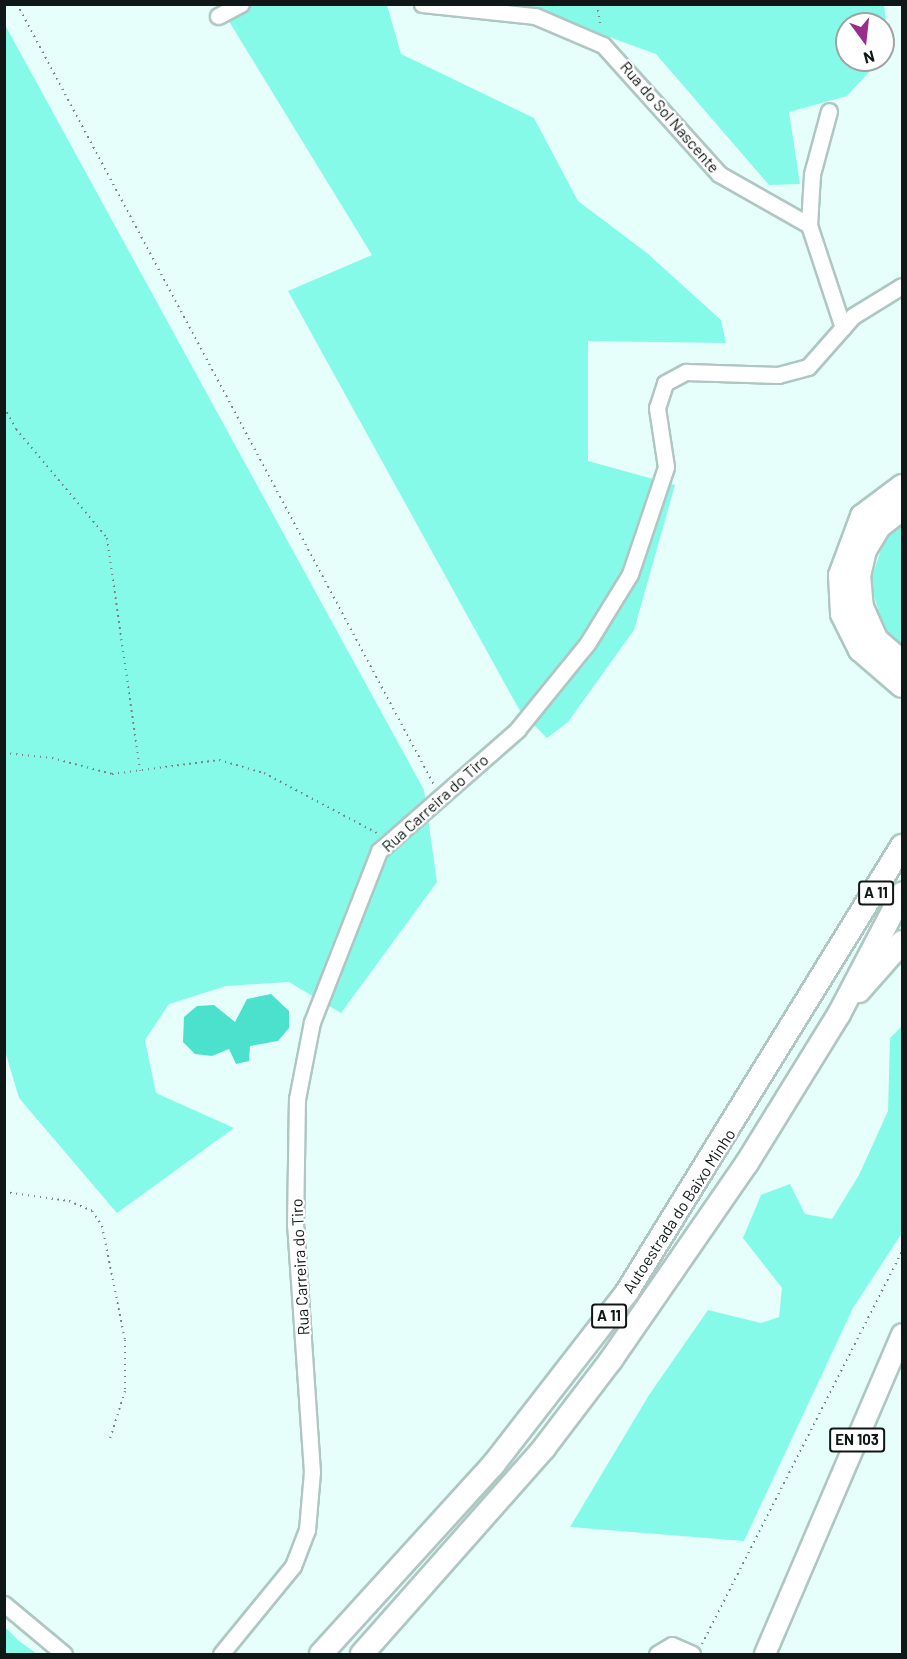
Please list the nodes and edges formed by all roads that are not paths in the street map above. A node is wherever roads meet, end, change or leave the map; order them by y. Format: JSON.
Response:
{"nodes":[{"id":1,"x":241,"y":4,"type":"edge"},
{"id":2,"x":422,"y":4,"type":"edge"},
{"id":3,"x":218,"y":16,"type":"dead end"},
{"id":4,"x":829,"y":111,"type":"dead end"},
{"id":5,"x":809,"y":225,"type":"junction"},
{"id":6,"x":903,"y":286,"type":"edge"},
{"id":7,"x":843,"y":328,"type":"junction"},
{"id":8,"x":903,"y":486,"type":"edge"},
{"id":9,"x":903,"y":509,"type":"edge"},
{"id":10,"x":903,"y":662,"type":"edge"},
{"id":11,"x":903,"y":686,"type":"edge"},
{"id":12,"x":903,"y":846,"type":"edge"},
{"id":13,"x":903,"y":894,"type":"edge"},
{"id":14,"x":903,"y":942,"type":"edge"},
{"id":15,"x":838,"y":1014,"type":"junction"},
{"id":16,"x":903,"y":1334,"type":"edge"},
{"id":17,"x":4,"y":1604,"type":"edge"},
{"id":18,"x":64,"y":1654,"type":"edge"},
{"id":19,"x":221,"y":1654,"type":"edge"},
{"id":20,"x":321,"y":1654,"type":"edge"},
{"id":21,"x":362,"y":1654,"type":"edge"},
{"id":22,"x":657,"y":1654,"type":"edge"},
{"id":23,"x":695,"y":1654,"type":"edge"},
{"id":24,"x":765,"y":1654,"type":"edge"}],
"edges":[{"from":1,"to":3,"type":"street"},
{"from":2,"to":5,"type":"street","name":"Rua do Sol Nascente"},
{"from":4,"to":5,"type":"street"},
{"from":5,"to":7,"type":"street"},
{"from":6,"to":7,"type":"street","name":"Rua Carreira do Tiro"},
{"from":7,"to":19,"type":"street","name":"Rua Carreira do Tiro"},
{"from":8,"to":11,"type":"highway"},
{"from":9,"to":10,"type":"highway"},
{"from":12,"to":20,"type":"highway","name":"Autoestrada do Baixo Minho","number":"A 11"},
{"from":13,"to":15,"type":"highway","name":"Autoestrada do Baixo Minho","number":"A 11"},
{"from":14,"to":15,"type":"highway"},
{"from":15,"to":21,"type":"highway","name":"Autoestrada do Baixo Minho","number":"A 11"},
{"from":16,"to":24,"type":"main road","number":"EN 103"},
{"from":17,"to":18,"type":"street"},
{"from":22,"to":23,"type":"street"}]}
